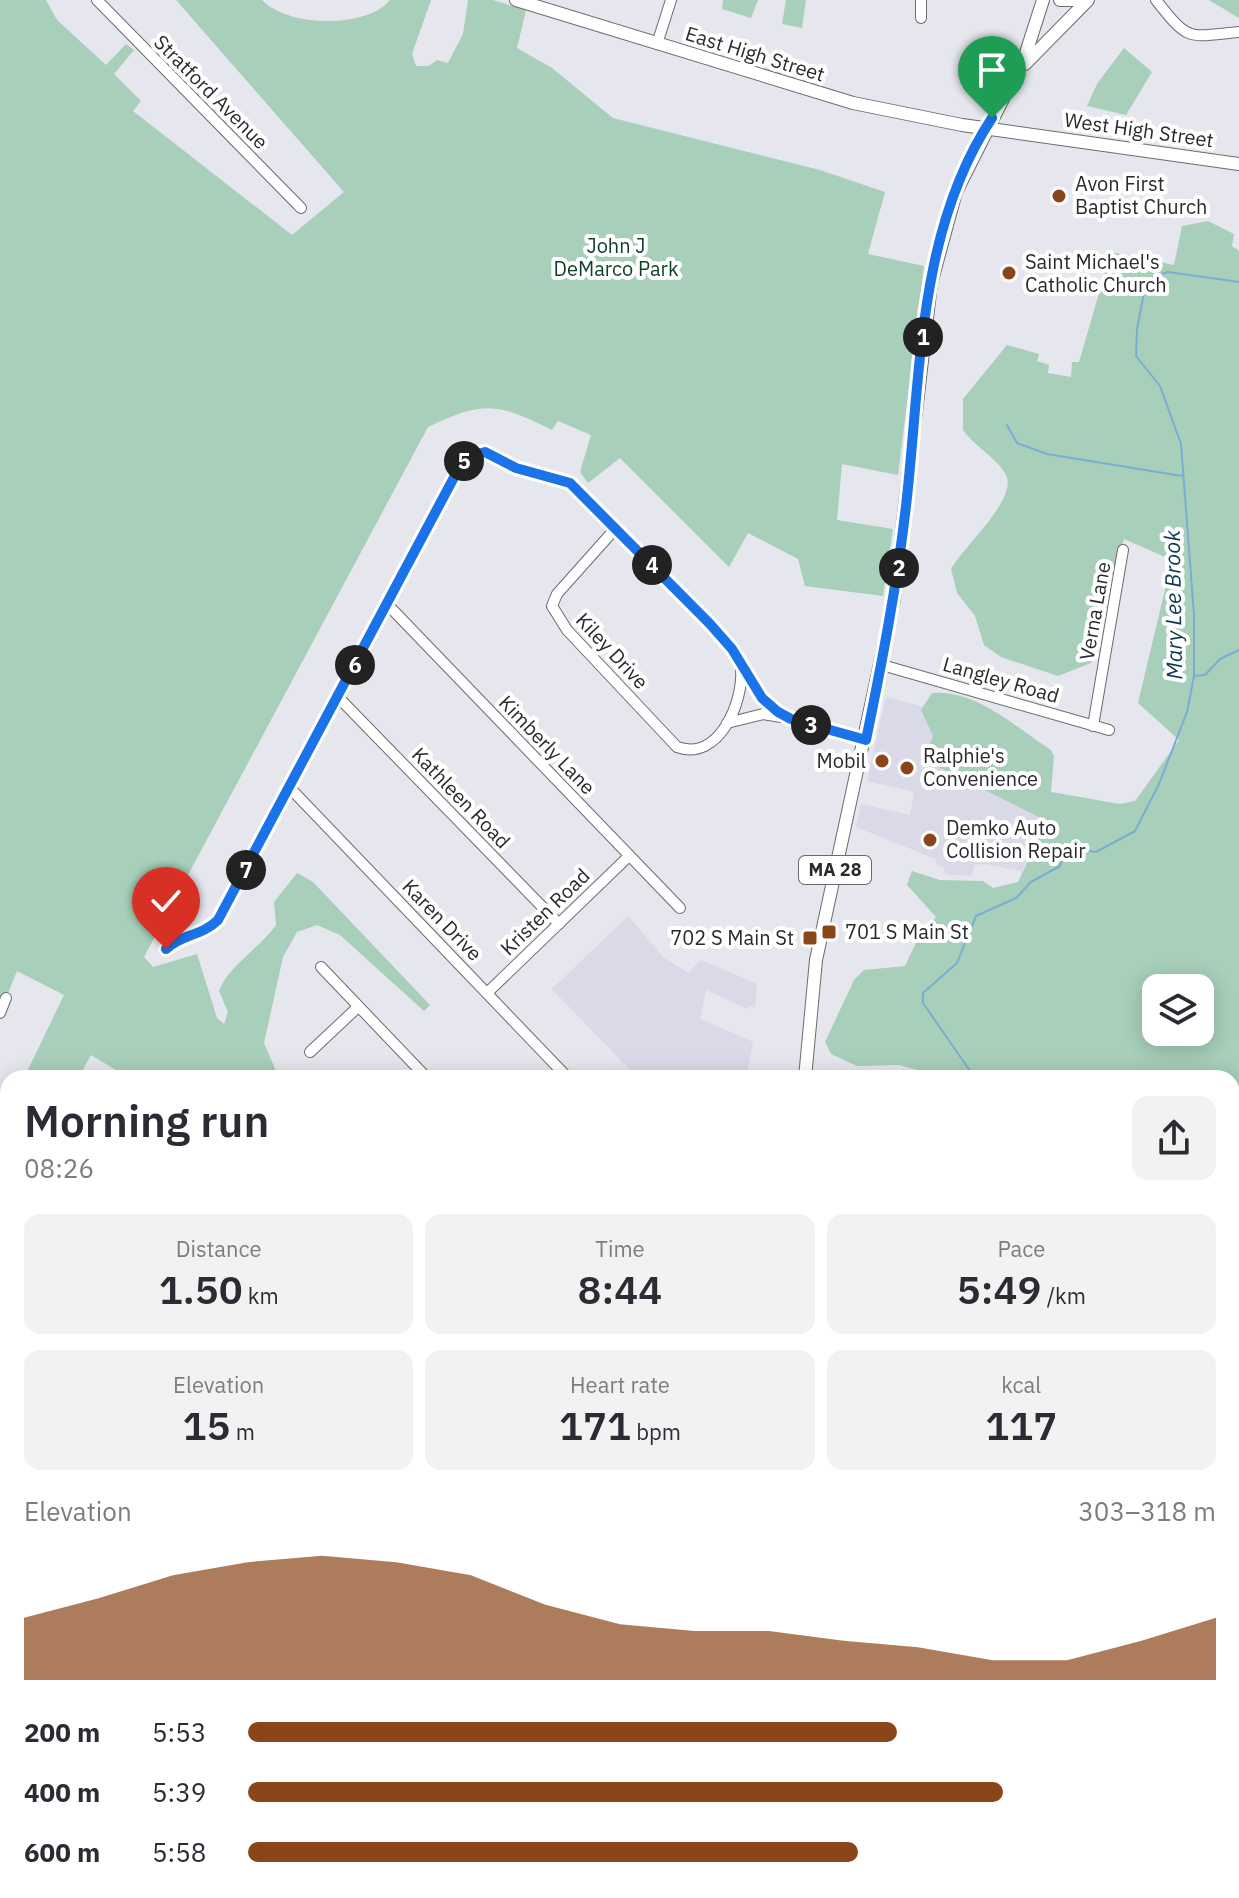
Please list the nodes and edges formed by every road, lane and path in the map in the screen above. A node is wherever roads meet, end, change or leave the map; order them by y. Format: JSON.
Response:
{"nodes":[{"id":1,"x":97,"y":0,"type":"edge"},
{"id":2,"x":516,"y":0,"type":"edge"},
{"id":3,"x":671,"y":0,"type":"edge"},
{"id":4,"x":921,"y":0,"type":"edge"},
{"id":5,"x":1060,"y":0,"type":"edge"},
{"id":6,"x":1086,"y":0,"type":"edge"},
{"id":7,"x":1156,"y":0,"type":"edge"},
{"id":8,"x":1041,"y":7,"type":"edge"},
{"id":9,"x":1075,"y":13,"type":"junction"},
{"id":10,"x":921,"y":18,"type":"dead end"},
{"id":11,"x":1239,"y":32,"type":"edge"},
{"id":12,"x":657,"y":44,"type":"junction"},
{"id":13,"x":1017,"y":71,"type":"junction"},
{"id":14,"x":986,"y":128,"type":"junction"},
{"id":15,"x":1239,"y":164,"type":"edge"},
{"id":16,"x":301,"y":208,"type":"dead end"},
{"id":17,"x":615,"y":529,"type":"junction"},
{"id":18,"x":1123,"y":550,"type":"dead end"},
{"id":19,"x":388,"y":605,"type":"junction"},
{"id":20,"x":740,"y":664,"type":"junction"},
{"id":21,"x":882,"y":665,"type":"junction"},
{"id":22,"x":338,"y":697,"type":"junction"},
{"id":23,"x":791,"y":719,"type":"junction"},
{"id":24,"x":727,"y":723,"type":"junction"},
{"id":25,"x":1093,"y":726,"type":"junction"},
{"id":26,"x":1109,"y":730,"type":"dead end"},
{"id":27,"x":866,"y":740,"type":"junction"},
{"id":28,"x":290,"y":788,"type":"junction"},
{"id":29,"x":628,"y":857,"type":"junction"},
{"id":30,"x":680,"y":908,"type":"dead end"},
{"id":31,"x":559,"y":924,"type":"junction"},
{"id":32,"x":166,"y":949,"type":"dead end"},
{"id":33,"x":321,"y":967,"type":"dead end"},
{"id":34,"x":487,"y":993,"type":"junction"},
{"id":35,"x":6,"y":998,"type":"dead end"},
{"id":36,"x":358,"y":1007,"type":"junction"},
{"id":37,"x":0,"y":1013,"type":"edge"},
{"id":38,"x":310,"y":1052,"type":"dead end"},
{"id":39,"x":419,"y":1070,"type":"edge"},
{"id":40,"x":560,"y":1070,"type":"edge"},
{"id":41,"x":805,"y":1070,"type":"edge"}],
"edges":[{"from":1,"to":16,"type":"street","name":"Stratford Avenue"},
{"from":2,"to":12,"type":"main road","name":"East High Street"},
{"from":3,"to":12,"type":"street"},
{"from":4,"to":10,"type":"street"},
{"from":5,"to":6,"type":"main road"},
{"from":6,"to":9,"type":"main road"},
{"from":7,"to":11,"type":"street"},
{"from":8,"to":9,"type":"main road"},
{"from":8,"to":13,"type":"main road","number":"MA 28"},
{"from":9,"to":13,"type":"main road"},
{"from":12,"to":14,"type":"main road","name":"East High Street"},
{"from":13,"to":14,"type":"main road","number":"MA 28"},
{"from":14,"to":15,"type":"main road","name":"West High Street"},
{"from":14,"to":21,"type":"main road","number":"MA 28"},
{"from":17,"to":19,"type":"street"},
{"from":17,"to":20,"type":"street"},
{"from":17,"to":24,"type":"street","name":"Kiley Drive"},
{"from":18,"to":25,"type":"street","name":"Verna Lane"},
{"from":19,"to":22,"type":"street"},
{"from":19,"to":29,"type":"street","name":"Kimberly Lane"},
{"from":20,"to":23,"type":"street"},
{"from":20,"to":24,"type":"street","name":"Kiley Drive"},
{"from":21,"to":25,"type":"street","name":"Langley Road"},
{"from":21,"to":27,"type":"main road","number":"MA 28"},
{"from":22,"to":28,"type":"street"},
{"from":22,"to":31,"type":"street","name":"Kathleen Road"},
{"from":23,"to":24,"type":"street","name":"Kiley Drive"},
{"from":23,"to":27,"type":"street"},
{"from":25,"to":26,"type":"street","name":"Langley Road"},
{"from":27,"to":41,"type":"main road","number":"MA 28"},
{"from":28,"to":32,"type":"street"},
{"from":28,"to":34,"type":"street","name":"Karen Drive"},
{"from":29,"to":30,"type":"street","name":"Kimberly Lane"},
{"from":29,"to":31,"type":"street","name":"Kristen Road"},
{"from":31,"to":34,"type":"street","name":"Kristen Road"},
{"from":33,"to":36,"type":"street"},
{"from":34,"to":40,"type":"street","name":"Karen Drive"},
{"from":35,"to":37,"type":"street"},
{"from":36,"to":38,"type":"street"},
{"from":36,"to":39,"type":"street"}]}
